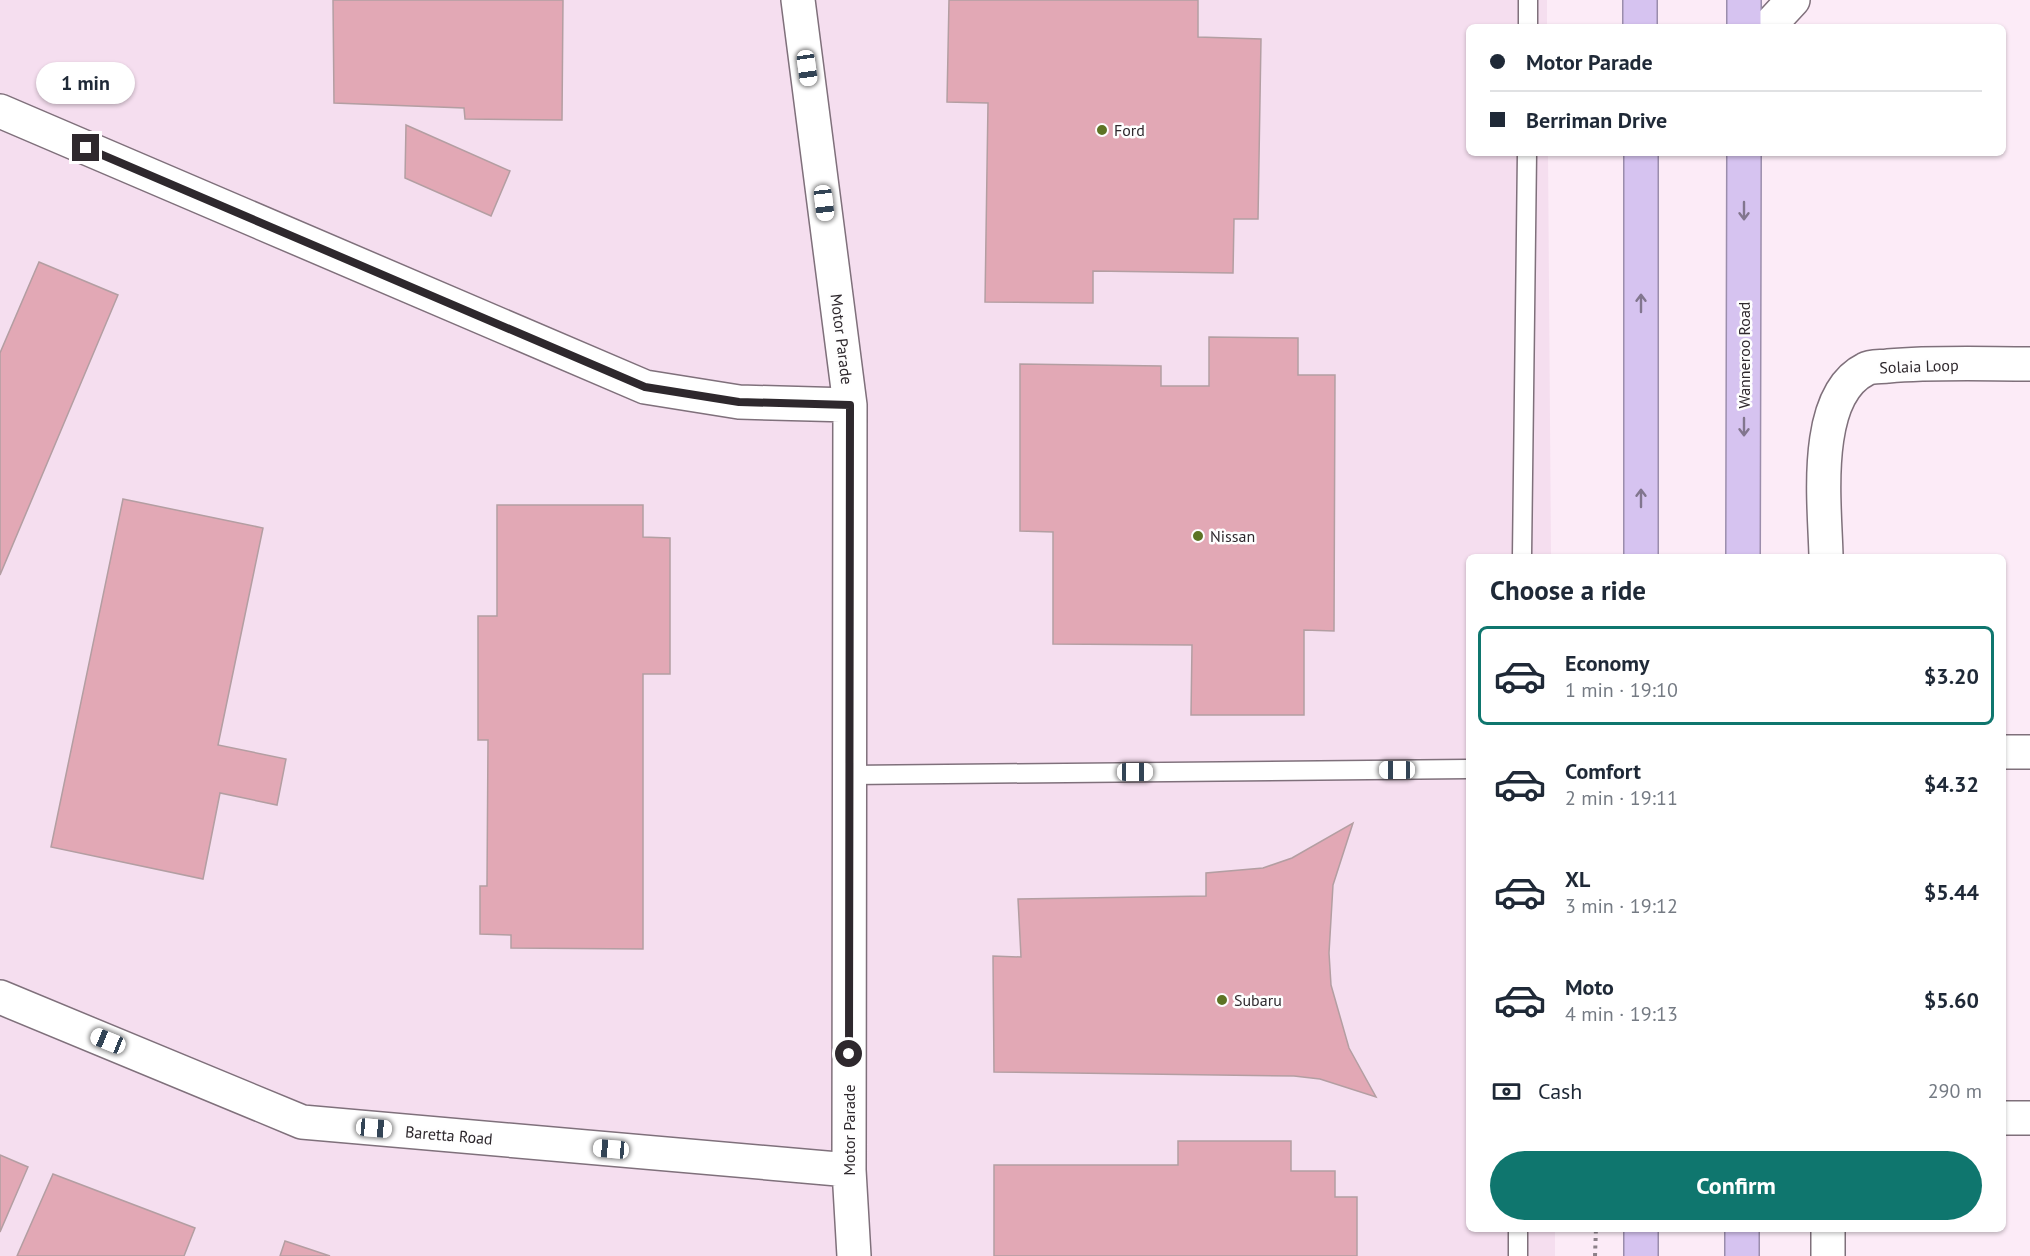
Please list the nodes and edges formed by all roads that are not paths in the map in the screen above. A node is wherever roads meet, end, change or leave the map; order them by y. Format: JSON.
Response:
{"nodes":[{"id":1,"x":798,"y":0,"type":"edge"},
{"id":2,"x":1528,"y":0,"type":"edge"},
{"id":3,"x":1640,"y":0,"type":"edge"},
{"id":4,"x":1744,"y":0,"type":"edge"},
{"id":5,"x":1793,"y":0,"type":"edge"},
{"id":6,"x":1528,"y":24,"type":"edge"},
{"id":7,"x":1640,"y":24,"type":"edge"},
{"id":8,"x":1744,"y":24,"type":"edge"},
{"id":9,"x":1771,"y":24,"type":"edge"},
{"id":10,"x":0,"y":111,"type":"edge"},
{"id":11,"x":1527,"y":156,"type":"edge"},
{"id":12,"x":1641,"y":156,"type":"edge"},
{"id":13,"x":1744,"y":156,"type":"edge"},
{"id":14,"x":2030,"y":364,"type":"edge"},
{"id":15,"x":850,"y":405,"type":"junction"},
{"id":16,"x":1522,"y":554,"type":"edge"},
{"id":17,"x":1641,"y":554,"type":"edge"},
{"id":18,"x":1743,"y":554,"type":"edge"},
{"id":19,"x":1826,"y":554,"type":"edge"},
{"id":20,"x":2006,"y":752,"type":"edge"},
{"id":21,"x":2030,"y":752,"type":"edge"},
{"id":22,"x":1466,"y":769,"type":"edge"},
{"id":23,"x":850,"y":775,"type":"junction"},
{"id":24,"x":0,"y":997,"type":"edge"},
{"id":25,"x":2006,"y":1118,"type":"edge"},
{"id":26,"x":2030,"y":1118,"type":"edge"},
{"id":27,"x":849,"y":1170,"type":"junction"},
{"id":28,"x":1518,"y":1232,"type":"edge"},
{"id":29,"x":1641,"y":1232,"type":"edge"},
{"id":30,"x":1742,"y":1232,"type":"edge"},
{"id":31,"x":1828,"y":1232,"type":"edge"},
{"id":32,"x":854,"y":1256,"type":"edge"},
{"id":33,"x":1518,"y":1256,"type":"edge"},
{"id":34,"x":1641,"y":1256,"type":"edge"},
{"id":35,"x":1742,"y":1256,"type":"edge"},
{"id":36,"x":1828,"y":1256,"type":"edge"}],
"edges":[{"from":1,"to":15,"type":"street","name":"Motor Parade"},
{"from":2,"to":6,"type":"lane"},
{"from":3,"to":7,"type":"highway"},
{"from":4,"to":8,"type":"highway"},
{"from":5,"to":9,"type":"street"},
{"from":10,"to":15,"type":"street"},
{"from":11,"to":16,"type":"lane"},
{"from":17,"to":12,"type":"highway","one_way":true},
{"from":13,"to":18,"type":"highway","name":"Wanneroo Road","one_way":true},
{"from":14,"to":19,"type":"street","name":"Solaia Loop"},
{"from":15,"to":23,"type":"street","name":"Motor Parade"},
{"from":20,"to":21,"type":"street"},
{"from":22,"to":23,"type":"lane"},
{"from":23,"to":27,"type":"street","name":"Motor Parade"},
{"from":24,"to":27,"type":"street","name":"Baretta Road"},
{"from":25,"to":26,"type":"street"},
{"from":27,"to":32,"type":"street","name":"Motor Parade"},
{"from":28,"to":33,"type":"lane"},
{"from":29,"to":34,"type":"highway"},
{"from":30,"to":35,"type":"highway"},
{"from":31,"to":36,"type":"street"}]}
